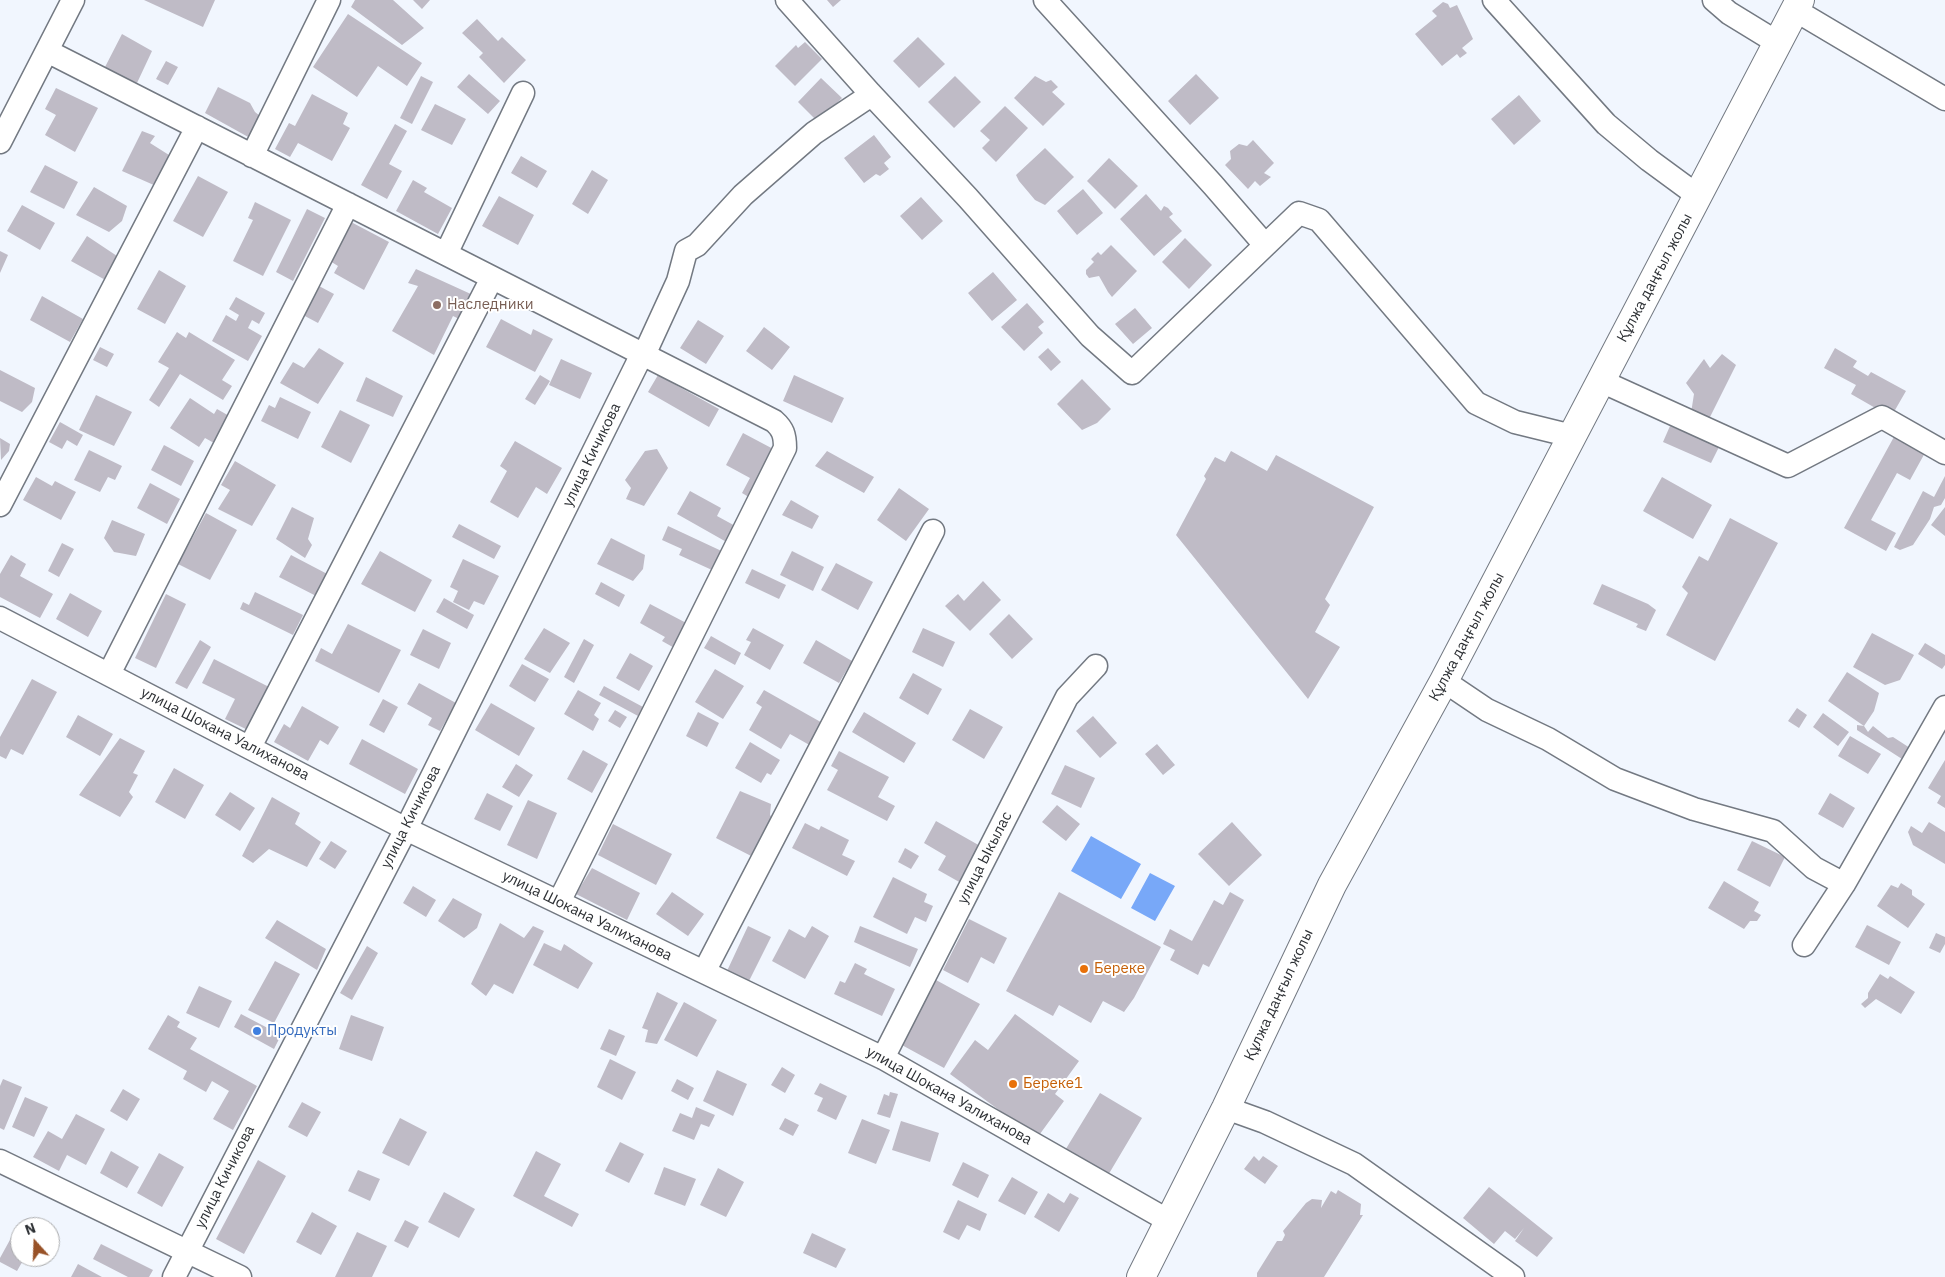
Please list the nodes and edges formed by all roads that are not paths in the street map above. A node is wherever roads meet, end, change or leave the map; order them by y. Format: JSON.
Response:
{"nodes":[{"id":1,"x":73,"y":0,"type":"edge"},
{"id":2,"x":329,"y":0,"type":"edge"},
{"id":3,"x":787,"y":0,"type":"edge"},
{"id":4,"x":1045,"y":0,"type":"edge"},
{"id":5,"x":1494,"y":0,"type":"edge"},
{"id":6,"x":1714,"y":0,"type":"edge"},
{"id":7,"x":1798,"y":5,"type":"edge"},
{"id":8,"x":1778,"y":43,"type":"junction"},
{"id":9,"x":47,"y":51,"type":"junction"},
{"id":10,"x":523,"y":94,"type":"dead end"},
{"id":11,"x":872,"y":95,"type":"junction"},
{"id":12,"x":1945,"y":99,"type":"edge"},
{"id":13,"x":197,"y":127,"type":"junction"},
{"id":14,"x":0,"y":142,"type":"edge"},
{"id":15,"x":252,"y":156,"type":"junction"},
{"id":16,"x":1698,"y":196,"type":"junction"},
{"id":17,"x":348,"y":204,"type":"junction"},
{"id":18,"x":1265,"y":245,"type":"junction"},
{"id":19,"x":446,"y":254,"type":"junction"},
{"id":20,"x":492,"y":278,"type":"junction"},
{"id":21,"x":643,"y":354,"type":"junction"},
{"id":22,"x":1601,"y":381,"type":"junction"},
{"id":23,"x":1572,"y":436,"type":"junction"},
{"id":24,"x":1945,"y":454,"type":"edge"},
{"id":25,"x":0,"y":505,"type":"edge"},
{"id":26,"x":933,"y":531,"type":"dead end"},
{"id":27,"x":0,"y":618,"type":"edge"},
{"id":28,"x":1096,"y":666,"type":"dead end"},
{"id":29,"x":109,"y":674,"type":"junction"},
{"id":30,"x":1444,"y":681,"type":"junction"},
{"id":31,"x":1945,"y":707,"type":"edge"},
{"id":32,"x":250,"y":748,"type":"junction"},
{"id":33,"x":406,"y":828,"type":"junction"},
{"id":34,"x":1844,"y":884,"type":"junction"},
{"id":35,"x":559,"y":902,"type":"junction"},
{"id":36,"x":1804,"y":945,"type":"dead end"},
{"id":37,"x":704,"y":972,"type":"junction"},
{"id":38,"x":883,"y":1058,"type":"junction"},
{"id":39,"x":1226,"y":1108,"type":"junction"},
{"id":40,"x":0,"y":1161,"type":"edge"},
{"id":41,"x":1169,"y":1221,"type":"junction"},
{"id":42,"x":186,"y":1252,"type":"junction"},
{"id":43,"x":174,"y":1277,"type":"edge"},
{"id":44,"x":240,"y":1277,"type":"edge"},
{"id":45,"x":1141,"y":1277,"type":"edge"},
{"id":46,"x":1512,"y":1277,"type":"edge"}],
"edges":[{"from":1,"to":9,"type":"street"},
{"from":2,"to":15,"type":"street"},
{"from":3,"to":11,"type":"street"},
{"from":4,"to":18,"type":"street"},
{"from":5,"to":16,"type":"street"},
{"from":6,"to":8,"type":"street"},
{"from":7,"to":8,"type":"main road","name":"Құлжа даңғыл жолы"},
{"from":7,"to":12,"type":"street"},
{"from":8,"to":16,"type":"main road","name":"Құлжа даңғыл жолы"},
{"from":9,"to":13,"type":"street"},
{"from":9,"to":14,"type":"street"},
{"from":10,"to":19,"type":"street"},
{"from":11,"to":18,"type":"street"},
{"from":11,"to":21,"type":"street","name":"улица Кичикова"},
{"from":13,"to":15,"type":"street"},
{"from":13,"to":25,"type":"street"},
{"from":15,"to":17,"type":"street"},
{"from":16,"to":22,"type":"main road","name":"Құлжа даңғыл жолы"},
{"from":17,"to":19,"type":"street"},
{"from":17,"to":29,"type":"street"},
{"from":18,"to":23,"type":"street"},
{"from":19,"to":20,"type":"street"},
{"from":20,"to":21,"type":"street"},
{"from":20,"to":32,"type":"street"},
{"from":21,"to":33,"type":"street","name":"улица Кичикова"},
{"from":21,"to":35,"type":"street"},
{"from":22,"to":23,"type":"main road","name":"Құлжа даңғыл жолы"},
{"from":22,"to":24,"type":"street"},
{"from":23,"to":30,"type":"main road","name":"Құлжа даңғыл жолы"},
{"from":26,"to":37,"type":"street"},
{"from":27,"to":29,"type":"street","name":"улица Шокана Уалиханова"},
{"from":28,"to":38,"type":"street","name":"улица Ыкылас"},
{"from":29,"to":32,"type":"street","name":"улица Шокана Уалиханова"},
{"from":30,"to":34,"type":"street"},
{"from":30,"to":39,"type":"main road","name":"Құлжа даңғыл жолы"},
{"from":31,"to":34,"type":"street"},
{"from":32,"to":33,"type":"street","name":"улица Шокана Уалиханова"},
{"from":33,"to":35,"type":"street","name":"улица Шокана Уалиханова"},
{"from":33,"to":42,"type":"street","name":"улица Кичикова"},
{"from":34,"to":36,"type":"street"},
{"from":35,"to":37,"type":"street","name":"улица Шокана Уалиханова"},
{"from":37,"to":38,"type":"street","name":"улица Шокана Уалиханова"},
{"from":38,"to":41,"type":"street","name":"улица Шокана Уалиханова"},
{"from":39,"to":41,"type":"main road","name":"Құлжа даңғыл жолы"},
{"from":39,"to":46,"type":"street"},
{"from":40,"to":42,"type":"street"},
{"from":41,"to":45,"type":"main road","name":"Құлжа даңғыл жолы"},
{"from":42,"to":43,"type":"street","name":"улица Кичикова"},
{"from":42,"to":44,"type":"street"}]}
